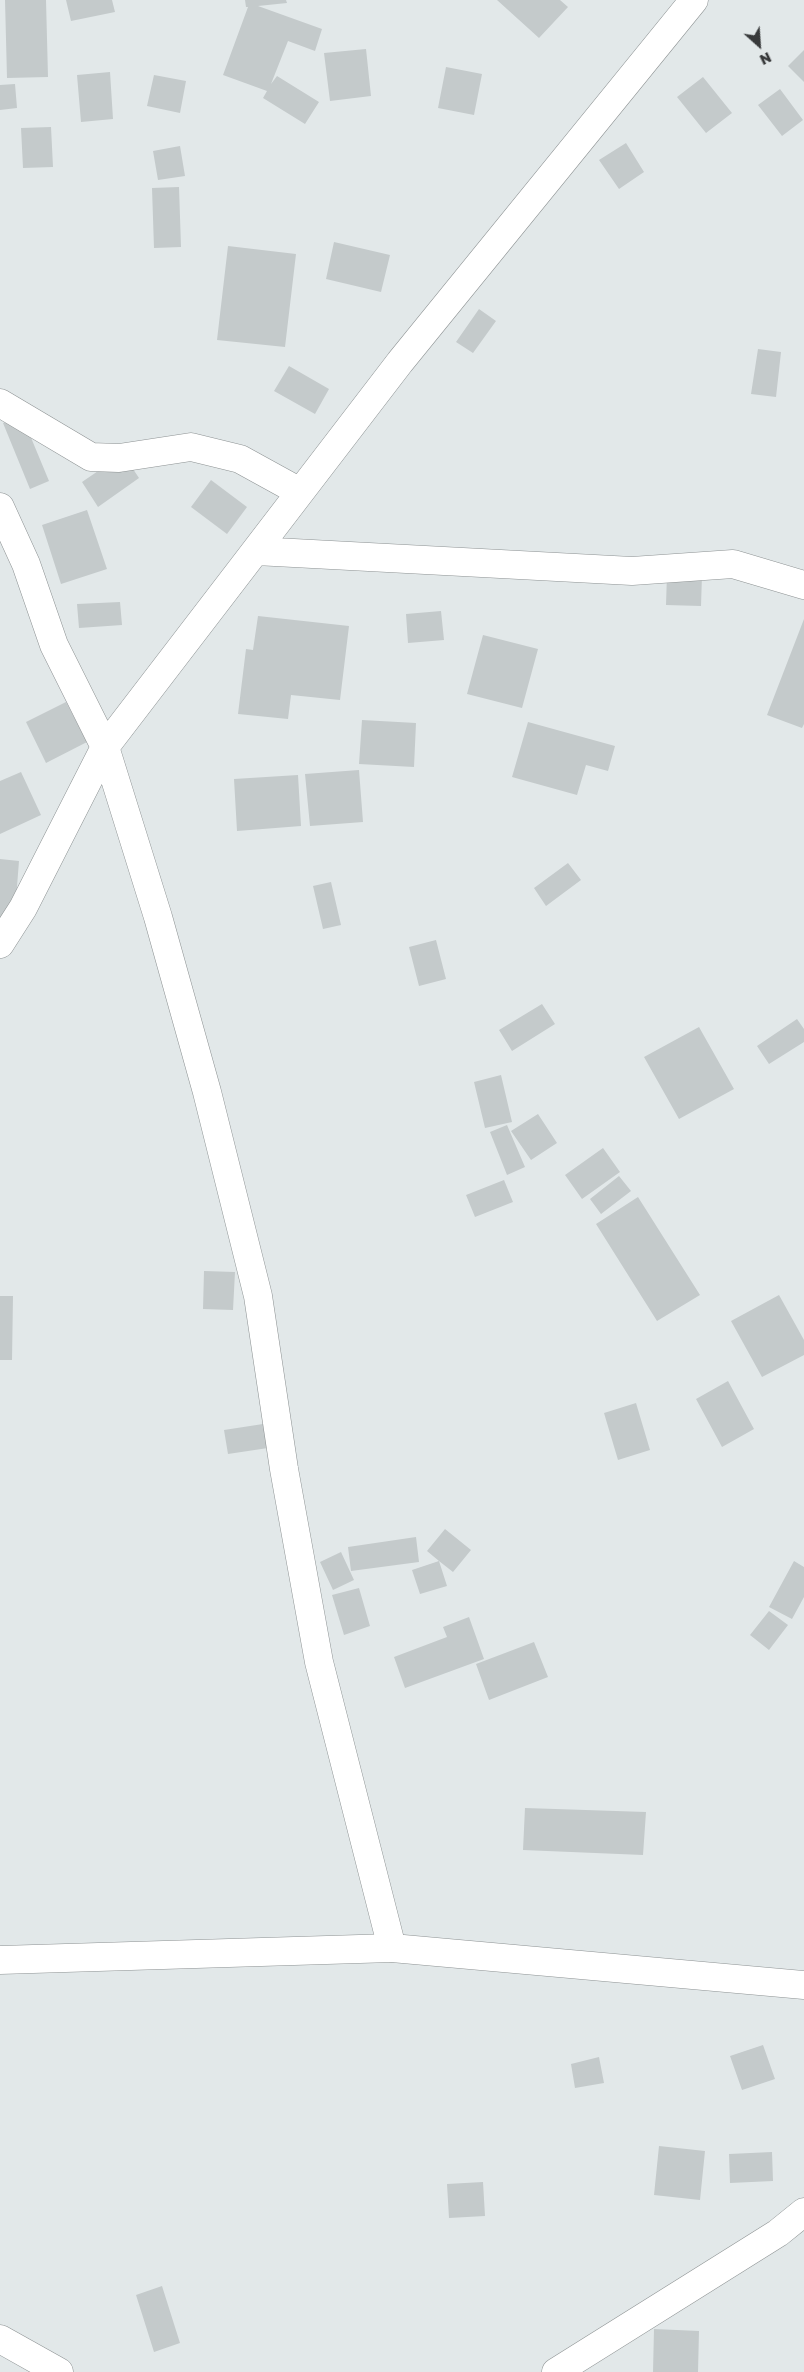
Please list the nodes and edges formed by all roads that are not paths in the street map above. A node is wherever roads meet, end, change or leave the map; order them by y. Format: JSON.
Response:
{"nodes":[{"id":1,"x":694,"y":0,"type":"edge"},
{"id":2,"x":0,"y":403,"type":"edge"},
{"id":3,"x":300,"y":492,"type":"junction"},
{"id":4,"x":0,"y":507,"type":"edge"},
{"id":5,"x":256,"y":551,"type":"junction"},
{"id":6,"x":804,"y":586,"type":"edge"},
{"id":7,"x":105,"y":748,"type":"junction"},
{"id":8,"x":0,"y":944,"type":"edge"},
{"id":9,"x":392,"y":1948,"type":"junction"},
{"id":10,"x":0,"y":1960,"type":"edge"},
{"id":11,"x":804,"y":1986,"type":"edge"},
{"id":12,"x":804,"y":2212,"type":"edge"},
{"id":13,"x":0,"y":2339,"type":"edge"},
{"id":14,"x":59,"y":2372,"type":"edge"},
{"id":15,"x":556,"y":2372,"type":"edge"}],
"edges":[{"from":1,"to":3,"type":"street"},
{"from":2,"to":3,"type":"street"},
{"from":3,"to":5,"type":"street"},
{"from":4,"to":7,"type":"street"},
{"from":5,"to":6,"type":"street"},
{"from":5,"to":7,"type":"street"},
{"from":7,"to":8,"type":"street"},
{"from":7,"to":9,"type":"street"},
{"from":9,"to":10,"type":"street"},
{"from":9,"to":11,"type":"street"},
{"from":12,"to":15,"type":"street"},
{"from":13,"to":14,"type":"street"}]}
